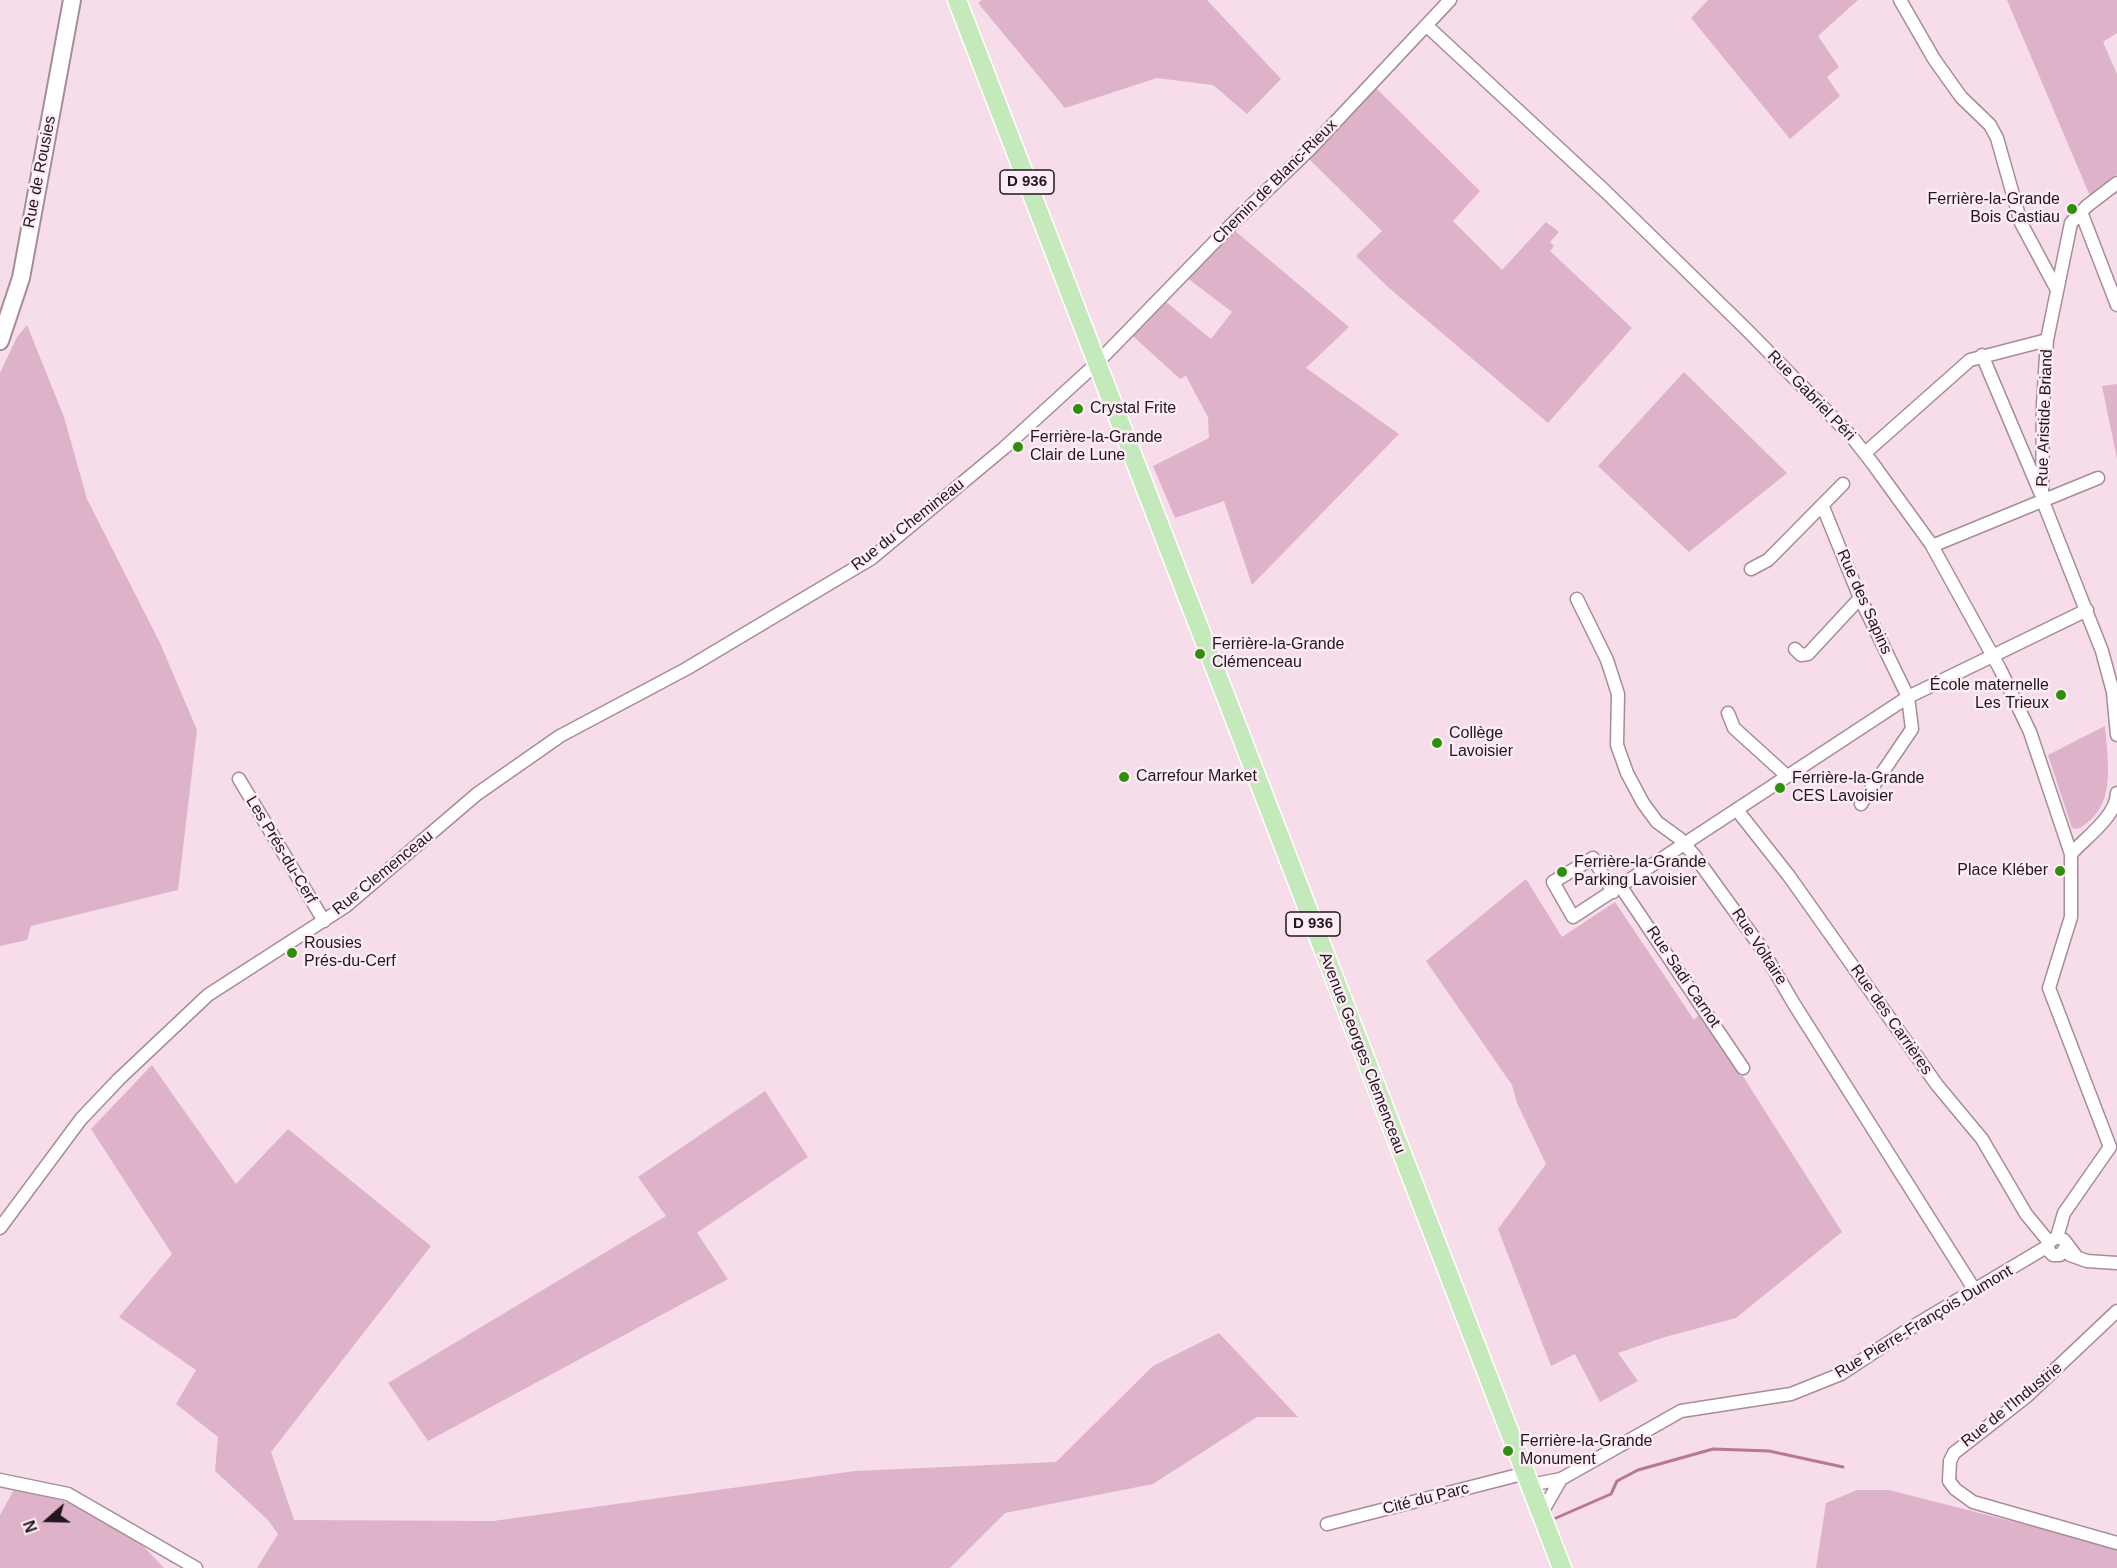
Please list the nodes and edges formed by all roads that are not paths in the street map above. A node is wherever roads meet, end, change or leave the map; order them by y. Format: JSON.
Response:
{"nodes":[{"id":1,"x":72,"y":0,"type":"edge"},
{"id":2,"x":957,"y":0,"type":"edge"},
{"id":3,"x":1450,"y":0,"type":"edge"},
{"id":4,"x":1900,"y":0,"type":"edge"},
{"id":5,"x":1427,"y":26,"type":"junction"},
{"id":6,"x":2117,"y":183,"type":"edge"},
{"id":7,"x":2081,"y":212,"type":"junction"},
{"id":8,"x":2111,"y":279,"type":"edge"},
{"id":9,"x":2057,"y":290,"type":"junction"},
{"id":10,"x":2117,"y":305,"type":"edge"},
{"id":11,"x":2047,"y":340,"type":"junction"},
{"id":12,"x":0,"y":341,"type":"edge"},
{"id":13,"x":1982,"y":355,"type":"junction"},
{"id":14,"x":1097,"y":363,"type":"junction"},
{"id":15,"x":1865,"y":453,"type":"junction"},
{"id":16,"x":2098,"y":478,"type":"dead end"},
{"id":17,"x":1843,"y":484,"type":"dead end"},
{"id":18,"x":2042,"y":499,"type":"junction"},
{"id":19,"x":1823,"y":507,"type":"junction"},
{"id":20,"x":1932,"y":546,"type":"junction"},
{"id":21,"x":1751,"y":569,"type":"dead end"},
{"id":22,"x":1860,"y":598,"type":"junction"},
{"id":23,"x":1577,"y":599,"type":"dead end"},
{"id":24,"x":2087,"y":610,"type":"junction"},
{"id":25,"x":1795,"y":649,"type":"dead end"},
{"id":26,"x":1992,"y":656,"type":"junction"},
{"id":27,"x":1908,"y":697,"type":"junction"},
{"id":28,"x":604,"y":712,"type":"joint"},
{"id":29,"x":1728,"y":713,"type":"dead end"},
{"id":30,"x":2117,"y":735,"type":"edge"},
{"id":31,"x":1786,"y":776,"type":"junction"},
{"id":32,"x":238,"y":778,"type":"dead end"},
{"id":33,"x":2117,"y":793,"type":"edge"},
{"id":34,"x":1861,"y":804,"type":"dead end"},
{"id":35,"x":1737,"y":810,"type":"junction"},
{"id":36,"x":1685,"y":845,"type":"junction"},
{"id":37,"x":2071,"y":854,"type":"junction"},
{"id":38,"x":1617,"y":890,"type":"junction"},
{"id":39,"x":324,"y":921,"type":"junction"},
{"id":40,"x":1743,"y":1068,"type":"dead end"},
{"id":41,"x":2111,"y":1140,"type":"edge"},
{"id":42,"x":0,"y":1228,"type":"edge"},
{"id":43,"x":2059,"y":1246,"type":"junction"},
{"id":44,"x":2117,"y":1263,"type":"edge"},
{"id":45,"x":1974,"y":1289,"type":"junction"},
{"id":46,"x":2117,"y":1311,"type":"edge"},
{"id":47,"x":1528,"y":1479,"type":"junction"},
{"id":48,"x":1561,"y":1479,"type":"junction"},
{"id":49,"x":0,"y":1480,"type":"edge"},
{"id":50,"x":1541,"y":1514,"type":"junction"},
{"id":51,"x":1327,"y":1524,"type":"dead end"},
{"id":52,"x":2117,"y":1543,"type":"edge"},
{"id":53,"x":196,"y":1568,"type":"edge"},
{"id":54,"x":1562,"y":1568,"type":"edge"}],
"edges":[{"from":1,"to":12,"type":"street","name":"Rue de Rousies"},
{"from":2,"to":14,"type":"main road","name":"Avenue Georges Clemenceau","number":"D 936"},
{"from":3,"to":5,"type":"street","name":"Chemin de Blanc-Rieux"},
{"from":4,"to":9,"type":"street"},
{"from":5,"to":14,"type":"street","name":"Chemin de Blanc-Rieux"},
{"from":5,"to":15,"type":"street","name":"Rue Gabriel Péri"},
{"from":6,"to":7,"type":"street","name":"Rue Aristide Briand"},
{"from":7,"to":8,"type":"street"},
{"from":7,"to":9,"type":"street","name":"Rue Aristide Briand"},
{"from":8,"to":10,"type":"street"},
{"from":9,"to":11,"type":"street","name":"Rue Aristide Briand"},
{"from":11,"to":13,"type":"street"},
{"from":11,"to":18,"type":"street","name":"Rue Aristide Briand"},
{"from":13,"to":15,"type":"street"},
{"from":13,"to":18,"type":"street"},
{"from":14,"to":28,"type":"street","name":"Rue du Chemineau"},
{"from":14,"to":47,"type":"main road","name":"Avenue Georges Clemenceau","number":"D 936"},
{"from":15,"to":20,"type":"street","name":"Rue Gabriel Péri"},
{"from":16,"to":18,"type":"street"},
{"from":17,"to":19,"type":"street"},
{"from":18,"to":20,"type":"street"},
{"from":18,"to":24,"type":"street","name":"Rue Aristide Briand"},
{"from":19,"to":21,"type":"street"},
{"from":19,"to":22,"type":"street","name":"Rue des Sapins"},
{"from":20,"to":26,"type":"street","name":"Rue Gabriel Péri"},
{"from":22,"to":25,"type":"street"},
{"from":22,"to":27,"type":"street","name":"Rue des Sapins"},
{"from":23,"to":36,"type":"street","name":"Rue Voltaire"},
{"from":24,"to":26,"type":"street"},
{"from":24,"to":30,"type":"street","name":"Rue Aristide Briand"},
{"from":26,"to":27,"type":"street"},
{"from":26,"to":37,"type":"street","name":"Rue Gabriel Péri"},
{"from":27,"to":31,"type":"street"},
{"from":27,"to":34,"type":"street","name":"Rue des Sapins"},
{"from":28,"to":39,"type":"street","name":"Rue Clemenceau"},
{"from":29,"to":31,"type":"street"},
{"from":31,"to":35,"type":"street"},
{"from":32,"to":39,"type":"street","name":"Les Prés-du-Cerf"},
{"from":33,"to":37,"type":"street"},
{"from":35,"to":36,"type":"street"},
{"from":35,"to":43,"type":"street","name":"Rue des Carrières"},
{"from":36,"to":38,"type":"street"},
{"from":36,"to":45,"type":"street","name":"Rue Voltaire"},
{"from":37,"to":41,"type":"street"},
{"from":38,"to":38,"type":"street","name":"Rue Sadi Carnot"},
{"from":38,"to":40,"type":"street","name":"Rue Sadi Carnot"},
{"from":39,"to":42,"type":"street","name":"Rue Clemenceau"},
{"from":41,"to":43,"type":"street"},
{"from":43,"to":44,"type":"street","name":"Rue des Carrières"},
{"from":43,"to":45,"type":"street","name":"Rue Pierre-François Dumont"},
{"from":45,"to":48,"type":"street","name":"Rue Pierre-François Dumont"},
{"from":46,"to":52,"type":"street","name":"Rue de l'Industrie"},
{"from":47,"to":48,"type":"street","name":"Rue Pierre-François Dumont"},
{"from":47,"to":50,"type":"main road","name":"Avenue Georges Clemenceau","number":"D 936"},
{"from":47,"to":51,"type":"street","name":"Cité du Parc"},
{"from":48,"to":50,"type":"street"},
{"from":49,"to":53,"type":"street"},
{"from":50,"to":54,"type":"main road","name":"Avenue Georges Clemenceau","number":"D 936"}]}
